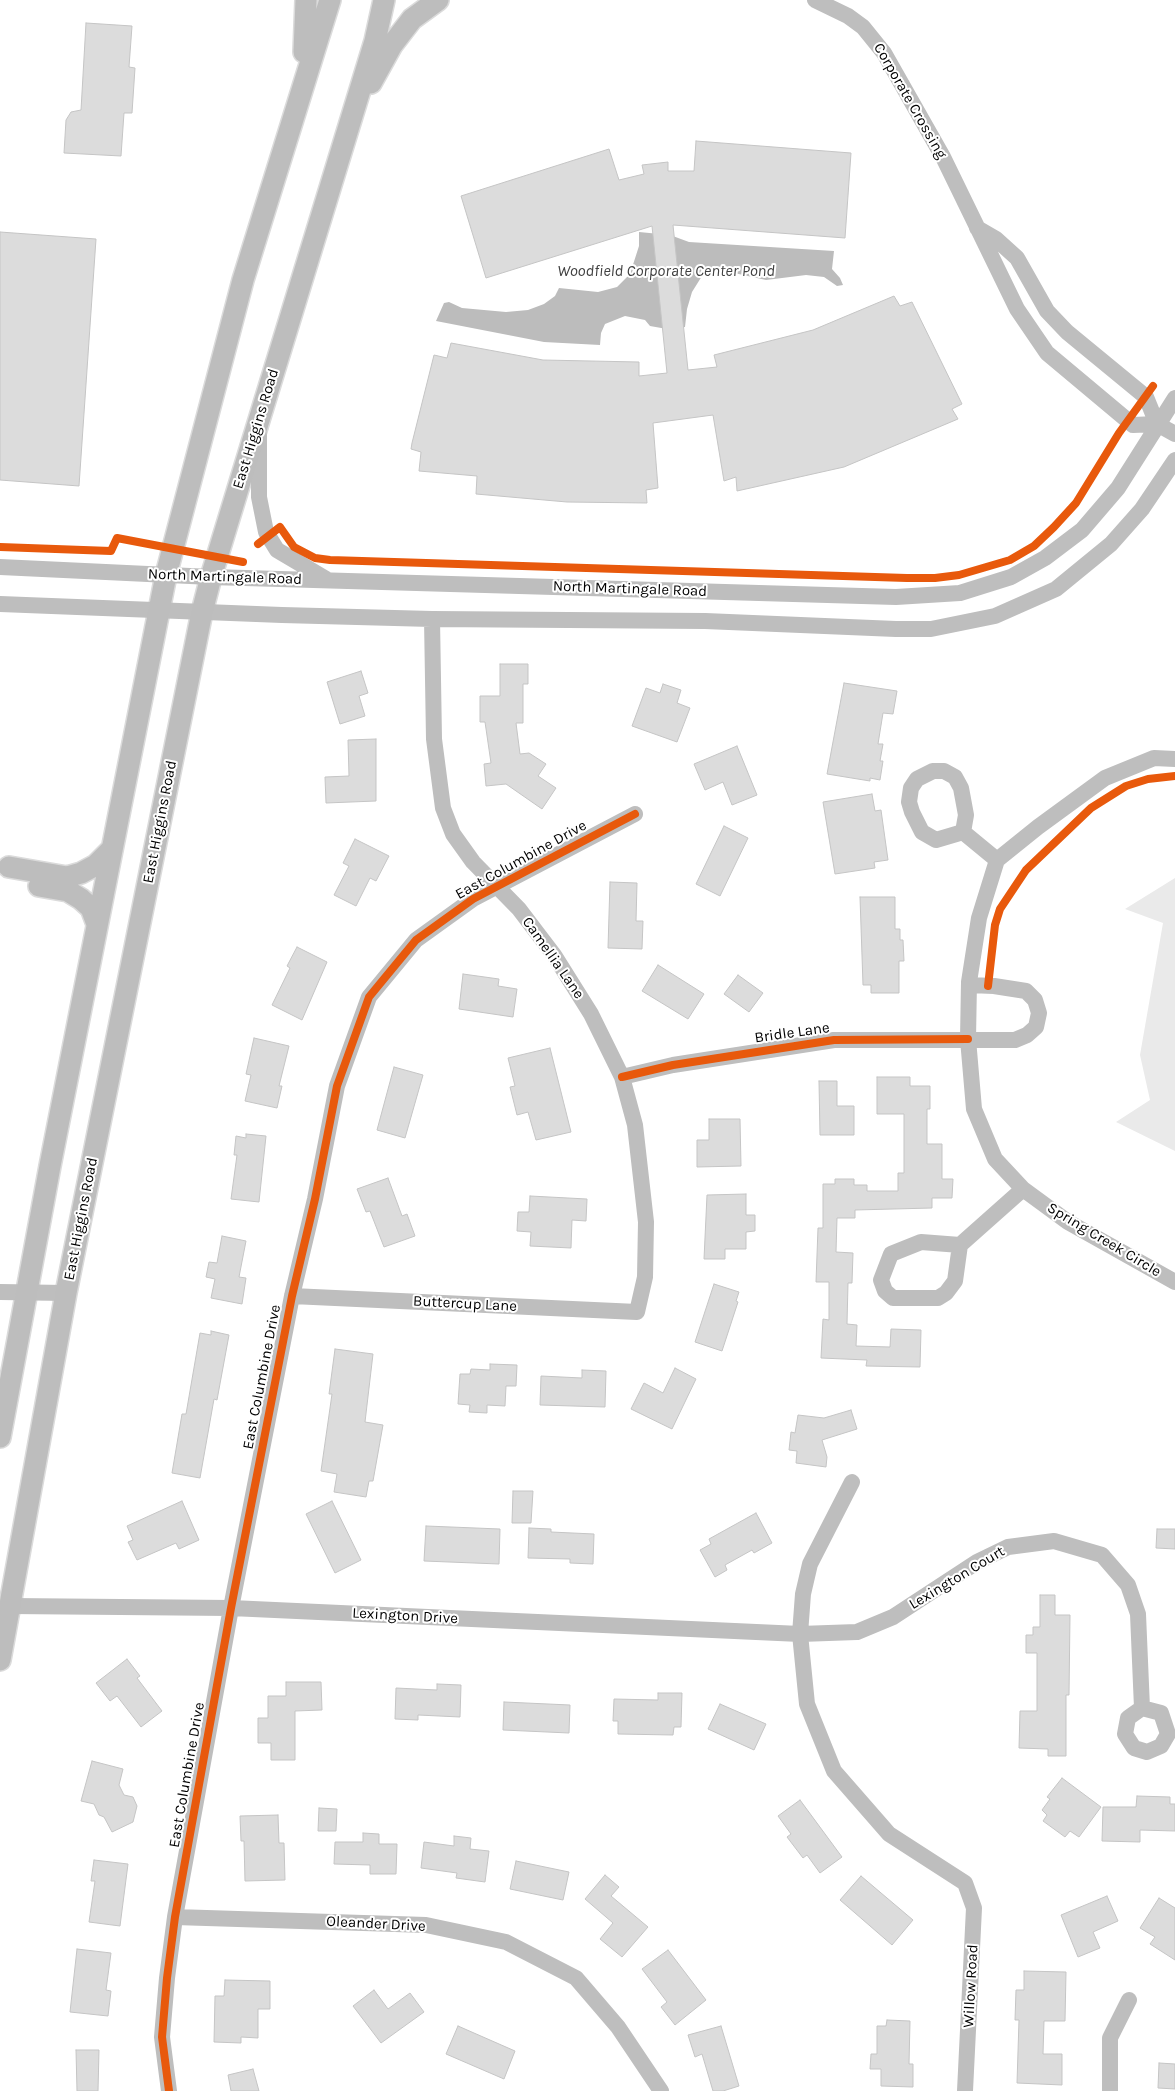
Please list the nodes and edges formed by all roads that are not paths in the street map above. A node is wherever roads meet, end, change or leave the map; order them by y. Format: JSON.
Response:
{"nodes":[{"id":1,"x":306,"y":0,"type":"edge"},
{"id":2,"x":330,"y":0,"type":"edge"},
{"id":3,"x":384,"y":0,"type":"edge"},
{"id":4,"x":438,"y":0,"type":"edge"},
{"id":5,"x":815,"y":0,"type":"edge"},
{"id":6,"x":300,"y":96,"type":"junction"},
{"id":7,"x":352,"y":118,"type":"junction"},
{"id":8,"x":978,"y":228,"type":"junction"},
{"id":9,"x":1175,"y":398,"type":"edge"},
{"id":10,"x":259,"y":418,"type":"junction"},
{"id":11,"x":1157,"y":424,"type":"junction"},
{"id":12,"x":1175,"y":434,"type":"edge"},
{"id":13,"x":1175,"y":460,"type":"edge"},
{"id":14,"x":0,"y":567,"type":"edge"},
{"id":15,"x":166,"y":575,"type":"junction"},
{"id":16,"x":211,"y":577,"type":"junction"},
{"id":17,"x":328,"y":580,"type":"junction"},
{"id":18,"x":0,"y":604,"type":"edge"},
{"id":19,"x":159,"y":611,"type":"junction"},
{"id":20,"x":202,"y":612,"type":"junction"},
{"id":21,"x":432,"y":619,"type":"junction"},
{"id":22,"x":1175,"y":759,"type":"edge"},
{"id":23,"x":635,"y":814,"type":"dead end"},
{"id":24,"x":963,"y":832,"type":"dead end"},
{"id":25,"x":111,"y":850,"type":"junction"},
{"id":26,"x":997,"y":860,"type":"junction"},
{"id":27,"x":495,"y":886,"type":"junction"},
{"id":28,"x":97,"y":924,"type":"junction"},
{"id":29,"x":969,"y":985,"type":"junction"},
{"id":30,"x":968,"y":1039,"type":"junction"},
{"id":31,"x":622,"y":1077,"type":"junction"},
{"id":32,"x":1023,"y":1189,"type":"junction"},
{"id":33,"x":960,"y":1245,"type":"junction"},
{"id":34,"x":1175,"y":1282,"type":"edge"},
{"id":35,"x":0,"y":1292,"type":"edge"},
{"id":36,"x":26,"y":1292,"type":"junction"},
{"id":37,"x":66,"y":1294,"type":"junction"},
{"id":38,"x":292,"y":1296,"type":"junction"},
{"id":39,"x":637,"y":1312,"type":"joint"},
{"id":40,"x":0,"y":1437,"type":"edge"},
{"id":41,"x":852,"y":1482,"type":"dead end"},
{"id":42,"x":10,"y":1606,"type":"junction"},
{"id":43,"x":231,"y":1608,"type":"junction"},
{"id":44,"x":800,"y":1634,"type":"junction"},
{"id":45,"x":0,"y":1660,"type":"edge"},
{"id":46,"x":1142,"y":1708,"type":"dead end"},
{"id":47,"x":175,"y":1917,"type":"junction"},
{"id":48,"x":1129,"y":2000,"type":"dead end"},
{"id":49,"x":169,"y":2091,"type":"edge"},
{"id":50,"x":661,"y":2091,"type":"edge"},
{"id":51,"x":965,"y":2091,"type":"edge"},
{"id":52,"x":1110,"y":2091,"type":"edge"}],
"edges":[{"from":1,"to":6,"type":"main road"},
{"from":2,"to":6,"type":"main road"},
{"from":3,"to":7,"type":"main road","name":"East Higgins Road"},
{"from":4,"to":7,"type":"main road"},
{"from":5,"to":8,"type":"street","name":"Corporate Crossing"},
{"from":6,"to":15,"type":"main road"},
{"from":7,"to":10,"type":"main road","name":"East Higgins Road"},
{"from":8,"to":11,"type":"street"},
{"from":8,"to":11,"type":"street","name":"Corporate Crossing"},
{"from":9,"to":11,"type":"street","name":"North Martingale Road"},
{"from":10,"to":16,"type":"main road","name":"East Higgins Road"},
{"from":10,"to":17,"type":"street"},
{"from":11,"to":12,"type":"street"},
{"from":11,"to":17,"type":"street","name":"North Martingale Road"},
{"from":13,"to":21,"type":"street","name":"North Martingale Road"},
{"from":14,"to":15,"type":"street","name":"North Martingale Road"},
{"from":15,"to":16,"type":"street","name":"North Martingale Road"},
{"from":15,"to":19,"type":"main road"},
{"from":16,"to":17,"type":"street","name":"North Martingale Road"},
{"from":16,"to":20,"type":"main road","name":"East Higgins Road"},
{"from":18,"to":19,"type":"street","name":"North Martingale Road"},
{"from":19,"to":20,"type":"street","name":"North Martingale Road"},
{"from":19,"to":25,"type":"main road"},
{"from":20,"to":21,"type":"street","name":"North Martingale Road"},
{"from":20,"to":37,"type":"main road","name":"East Higgins Road"},
{"from":21,"to":27,"type":"street","name":"Camellia Lane"},
{"from":22,"to":26,"type":"street"},
{"from":23,"to":27,"type":"street","name":"East Columbine Drive"},
{"from":24,"to":26,"type":"street"},
{"from":25,"to":28,"type":"main road"},
{"from":25,"to":28,"type":"main road"},
{"from":26,"to":29,"type":"street","name":"Spring Creek Circle"},
{"from":27,"to":31,"type":"street","name":"Camellia Lane"},
{"from":27,"to":38,"type":"street","name":"East Columbine Drive"},
{"from":28,"to":36,"type":"main road"},
{"from":29,"to":30,"type":"street","name":"Spring Creek Circle"},
{"from":29,"to":30,"type":"street","name":"Bridle Lane"},
{"from":30,"to":31,"type":"street","name":"Bridle Lane"},
{"from":30,"to":32,"type":"street","name":"Spring Creek Circle"},
{"from":31,"to":39,"type":"street","name":"Camellia Lane"},
{"from":32,"to":33,"type":"street"},
{"from":32,"to":34,"type":"street","name":"Spring Creek Circle"},
{"from":33,"to":33,"type":"street"},
{"from":35,"to":36,"type":"street"},
{"from":36,"to":37,"type":"street"},
{"from":36,"to":40,"type":"main road"},
{"from":37,"to":42,"type":"main road","name":"East Higgins Road"},
{"from":38,"to":39,"type":"street","name":"Buttercup Lane"},
{"from":38,"to":43,"type":"street","name":"East Columbine Drive"},
{"from":41,"to":44,"type":"street"},
{"from":42,"to":43,"type":"street","name":"Lexington Drive"},
{"from":42,"to":45,"type":"main road","name":"East Higgins Road"},
{"from":43,"to":44,"type":"street","name":"Lexington Drive"},
{"from":43,"to":47,"type":"street","name":"East Columbine Drive"},
{"from":44,"to":46,"type":"street","name":"Lexington Court"},
{"from":44,"to":51,"type":"street","name":"Willow Road"},
{"from":47,"to":49,"type":"street","name":"East Columbine Drive"},
{"from":47,"to":50,"type":"street","name":"Oleander Drive"},
{"from":48,"to":52,"type":"street"}]}
